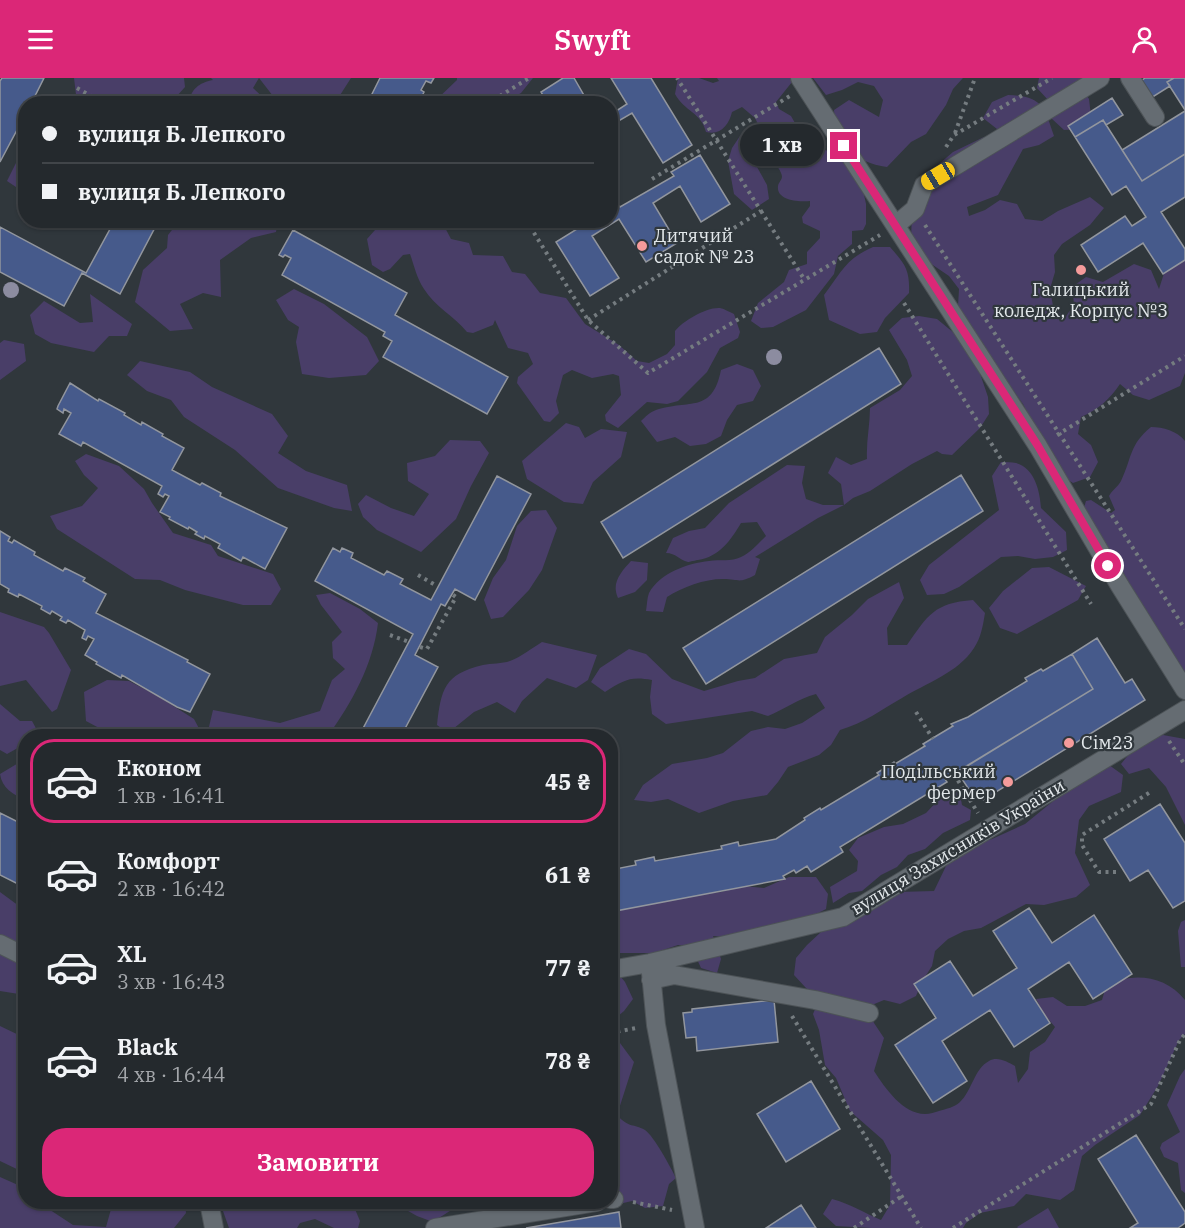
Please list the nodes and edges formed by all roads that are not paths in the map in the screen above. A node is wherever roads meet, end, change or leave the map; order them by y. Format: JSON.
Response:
{"nodes":[{"id":1,"x":1100,"y":78,"type":"edge"},
{"id":2,"x":1130,"y":78,"type":"edge"},
{"id":3,"x":803,"y":82,"type":"edge"},
{"id":4,"x":1155,"y":117,"type":"dead end"},
{"id":5,"x":896,"y":225,"type":"junction"},
{"id":6,"x":1185,"y":690,"type":"edge"},
{"id":7,"x":1185,"y":710,"type":"edge"},
{"id":8,"x":0,"y":944,"type":"edge"},
{"id":9,"x":18,"y":953,"type":"edge"},
{"id":10,"x":618,"y":970,"type":"edge"},
{"id":11,"x":650,"y":972,"type":"junction"},
{"id":12,"x":869,"y":1013,"type":"dead end"},
{"id":13,"x":211,"y":1209,"type":"edge"},
{"id":14,"x":552,"y":1209,"type":"edge"},
{"id":15,"x":214,"y":1228,"type":"edge"},
{"id":16,"x":435,"y":1228,"type":"edge"},
{"id":17,"x":695,"y":1228,"type":"edge"}],
"edges":[{"from":1,"to":5,"type":"street"},
{"from":2,"to":4,"type":"street"},
{"from":3,"to":5,"type":"street"},
{"from":5,"to":6,"type":"street"},
{"from":7,"to":11,"type":"street","name":"вулиця Захисників України"},
{"from":8,"to":9,"type":"street"},
{"from":10,"to":11,"type":"street","name":"вулиця Захисників України"},
{"from":11,"to":12,"type":"street"},
{"from":11,"to":17,"type":"street"},
{"from":13,"to":15,"type":"street"},
{"from":14,"to":16,"type":"street"}]}
